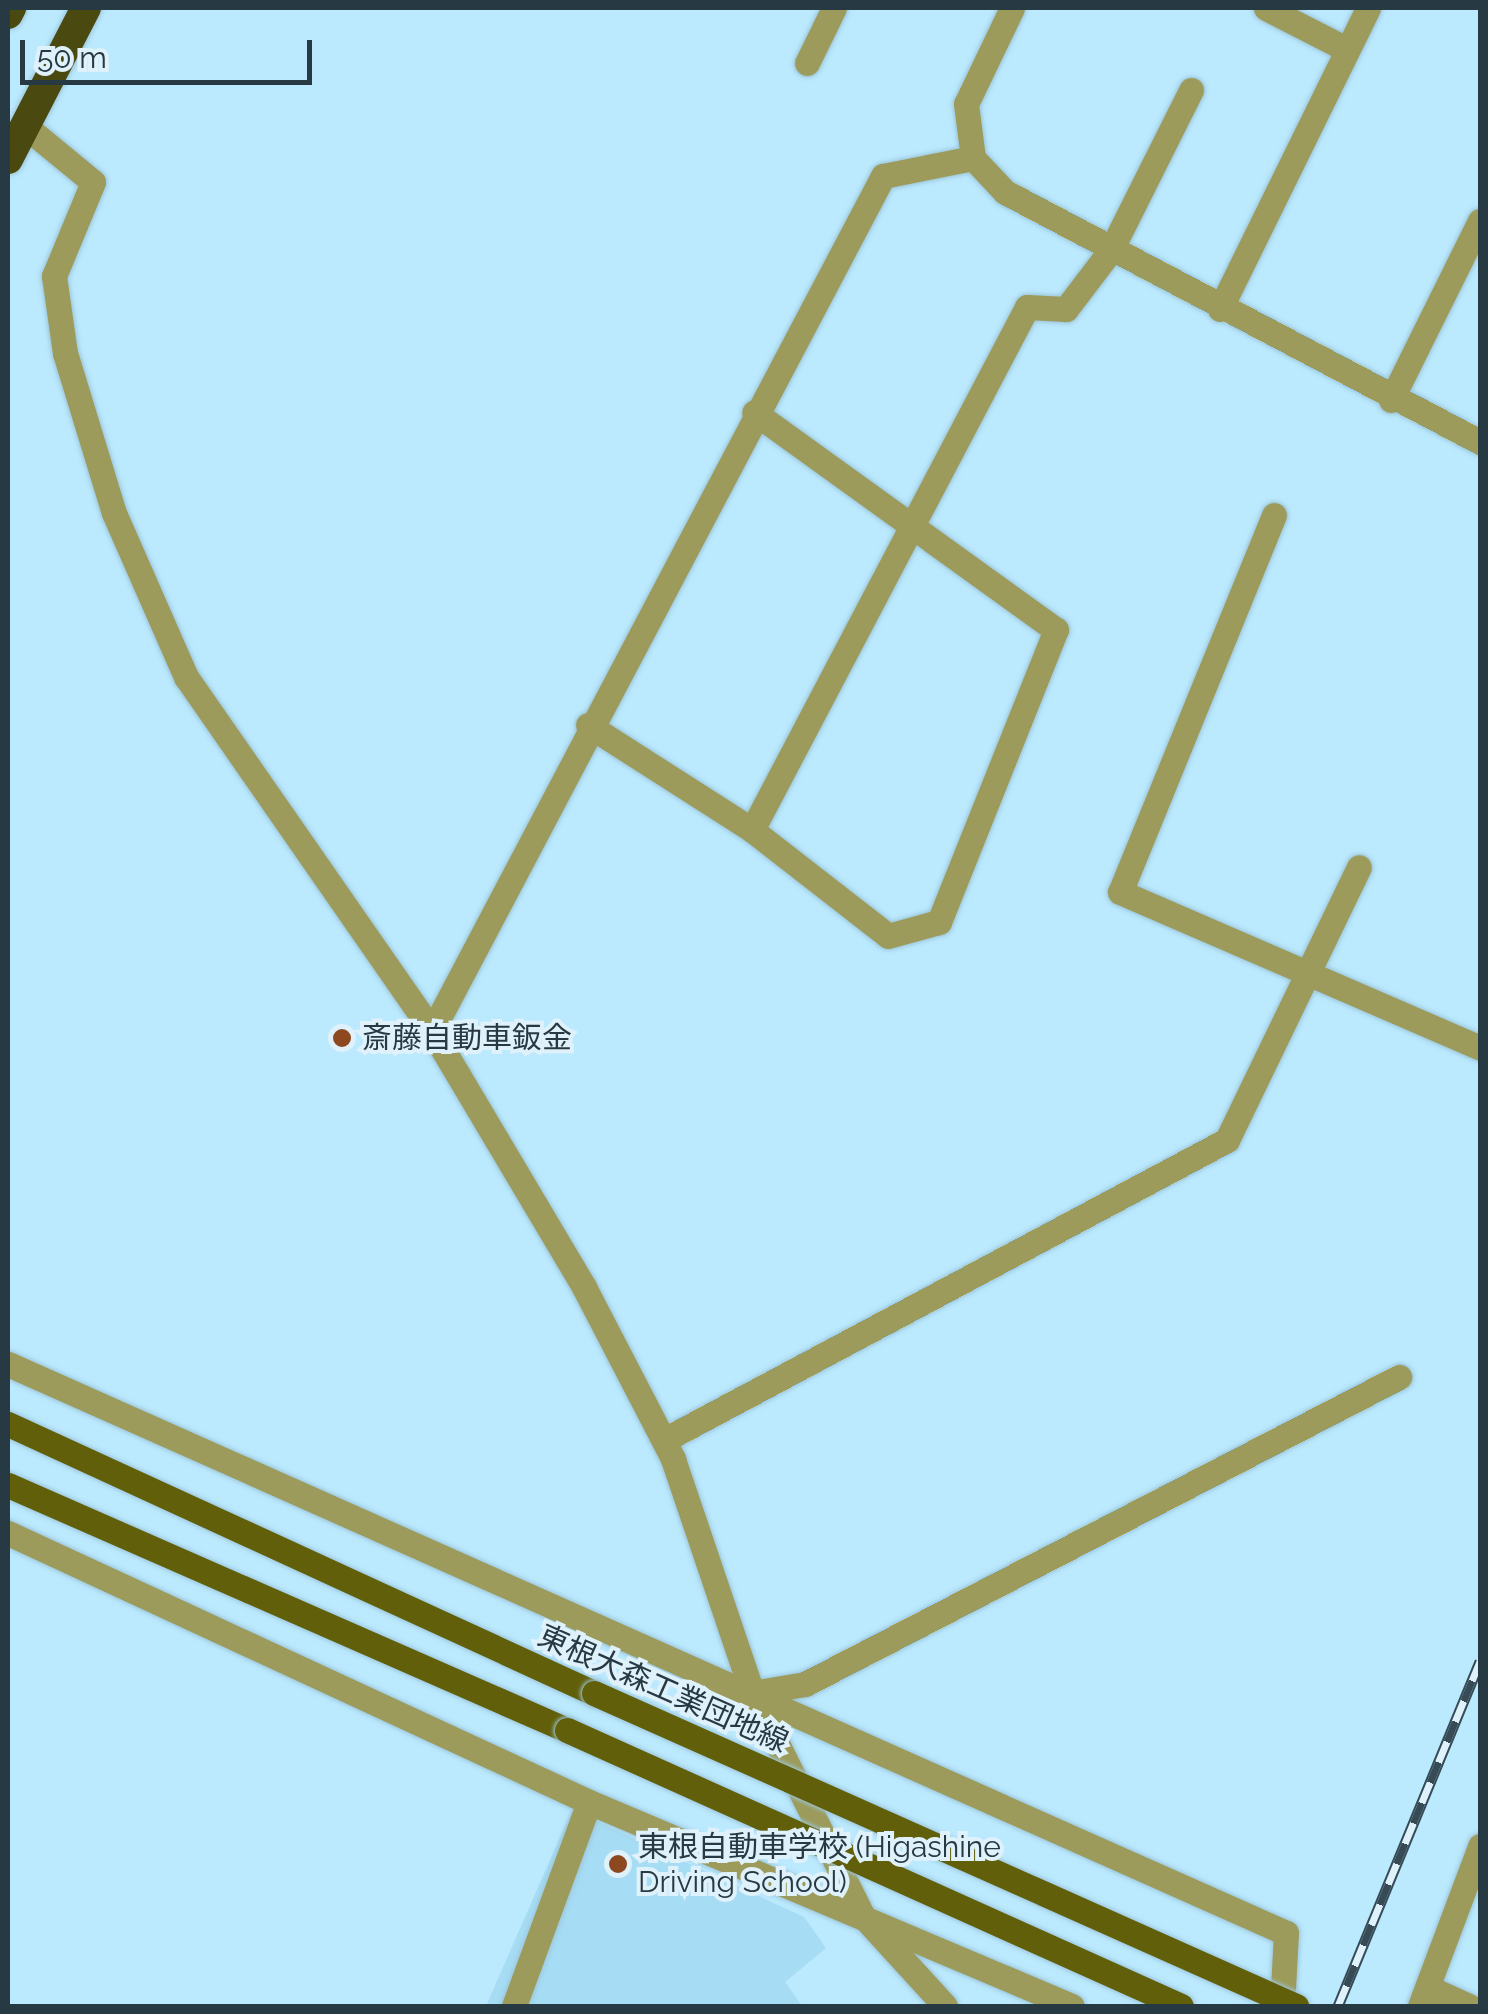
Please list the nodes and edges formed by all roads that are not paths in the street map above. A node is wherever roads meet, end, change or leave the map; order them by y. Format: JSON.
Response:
{"nodes":[{"id":1,"x":86,"y":8,"type":"edge"},
{"id":2,"x":834,"y":8,"type":"edge"},
{"id":3,"x":1012,"y":8,"type":"edge"},
{"id":4,"x":1266,"y":8,"type":"edge"},
{"id":5,"x":1368,"y":8,"type":"edge"},
{"id":6,"x":1346,"y":49,"type":"junction"},
{"id":7,"x":807,"y":64,"type":"dead end"},
{"id":8,"x":1191,"y":90,"type":"dead end"},
{"id":9,"x":25,"y":126,"type":"junction"},
{"id":10,"x":973,"y":158,"type":"junction"},
{"id":11,"x":8,"y":159,"type":"edge"},
{"id":12,"x":1480,"y":220,"type":"edge"},
{"id":13,"x":1111,"y":250,"type":"junction"},
{"id":14,"x":1220,"y":308,"type":"junction"},
{"id":15,"x":1392,"y":400,"type":"junction"},
{"id":16,"x":754,"y":412,"type":"junction"},
{"id":17,"x":1480,"y":442,"type":"edge"},
{"id":18,"x":1274,"y":515,"type":"dead end"},
{"id":19,"x":912,"y":526,"type":"junction"},
{"id":20,"x":588,"y":726,"type":"junction"},
{"id":21,"x":752,"y":830,"type":"junction"},
{"id":22,"x":1359,"y":866,"type":"dead end"},
{"id":23,"x":1310,"y":976,"type":"junction"},
{"id":24,"x":432,"y":1031,"type":"junction"},
{"id":25,"x":1480,"y":1048,"type":"edge"},
{"id":26,"x":8,"y":1364,"type":"edge"},
{"id":27,"x":1399,"y":1378,"type":"dead end"},
{"id":28,"x":8,"y":1424,"type":"edge"},
{"id":29,"x":664,"y":1440,"type":"junction"},
{"id":30,"x":8,"y":1485,"type":"edge"},
{"id":31,"x":8,"y":1533,"type":"edge"},
{"id":32,"x":752,"y":1693,"type":"junction"},
{"id":33,"x":589,"y":1802,"type":"junction"},
{"id":34,"x":1480,"y":1846,"type":"edge"},
{"id":35,"x":862,"y":1915,"type":"junction"},
{"id":36,"x":1424,"y":1997,"type":"edge"},
{"id":37,"x":514,"y":2006,"type":"edge"},
{"id":38,"x":945,"y":2006,"type":"edge"},
{"id":39,"x":1072,"y":2006,"type":"edge"},
{"id":40,"x":1181,"y":2006,"type":"edge"},
{"id":41,"x":1282,"y":2006,"type":"edge"},
{"id":42,"x":1296,"y":2006,"type":"edge"},
{"id":43,"x":1469,"y":2006,"type":"edge"}],
"edges":[{"from":1,"to":9,"type":"highway"},
{"from":2,"to":7,"type":"street"},
{"from":3,"to":10,"type":"street"},
{"from":4,"to":6,"type":"street"},
{"from":5,"to":6,"type":"street"},
{"from":6,"to":14,"type":"street"},
{"from":8,"to":13,"type":"street"},
{"from":9,"to":11,"type":"highway"},
{"from":9,"to":24,"type":"street"},
{"from":10,"to":13,"type":"street"},
{"from":10,"to":16,"type":"street"},
{"from":12,"to":15,"type":"street"},
{"from":13,"to":14,"type":"street"},
{"from":13,"to":19,"type":"street"},
{"from":14,"to":15,"type":"street"},
{"from":15,"to":17,"type":"street"},
{"from":16,"to":19,"type":"street"},
{"from":16,"to":20,"type":"street"},
{"from":18,"to":23,"type":"street"},
{"from":19,"to":21,"type":"street"},
{"from":19,"to":21,"type":"street"},
{"from":20,"to":21,"type":"street"},
{"from":20,"to":24,"type":"street"},
{"from":22,"to":23,"type":"street"},
{"from":23,"to":25,"type":"street"},
{"from":23,"to":29,"type":"street"},
{"from":24,"to":29,"type":"street"},
{"from":26,"to":32,"type":"street"},
{"from":27,"to":32,"type":"street"},
{"from":28,"to":42,"type":"main road","name":"東根大森工業団地線","bridge":true},
{"from":29,"to":32,"type":"street"},
{"from":30,"to":40,"type":"main road","bridge":true},
{"from":31,"to":33,"type":"street"},
{"from":32,"to":35,"type":"street"},
{"from":32,"to":41,"type":"street"},
{"from":33,"to":35,"type":"street"},
{"from":33,"to":37,"type":"street"},
{"from":34,"to":36,"type":"street"},
{"from":35,"to":38,"type":"street"},
{"from":35,"to":39,"type":"street"},
{"from":36,"to":43,"type":"street"}]}
